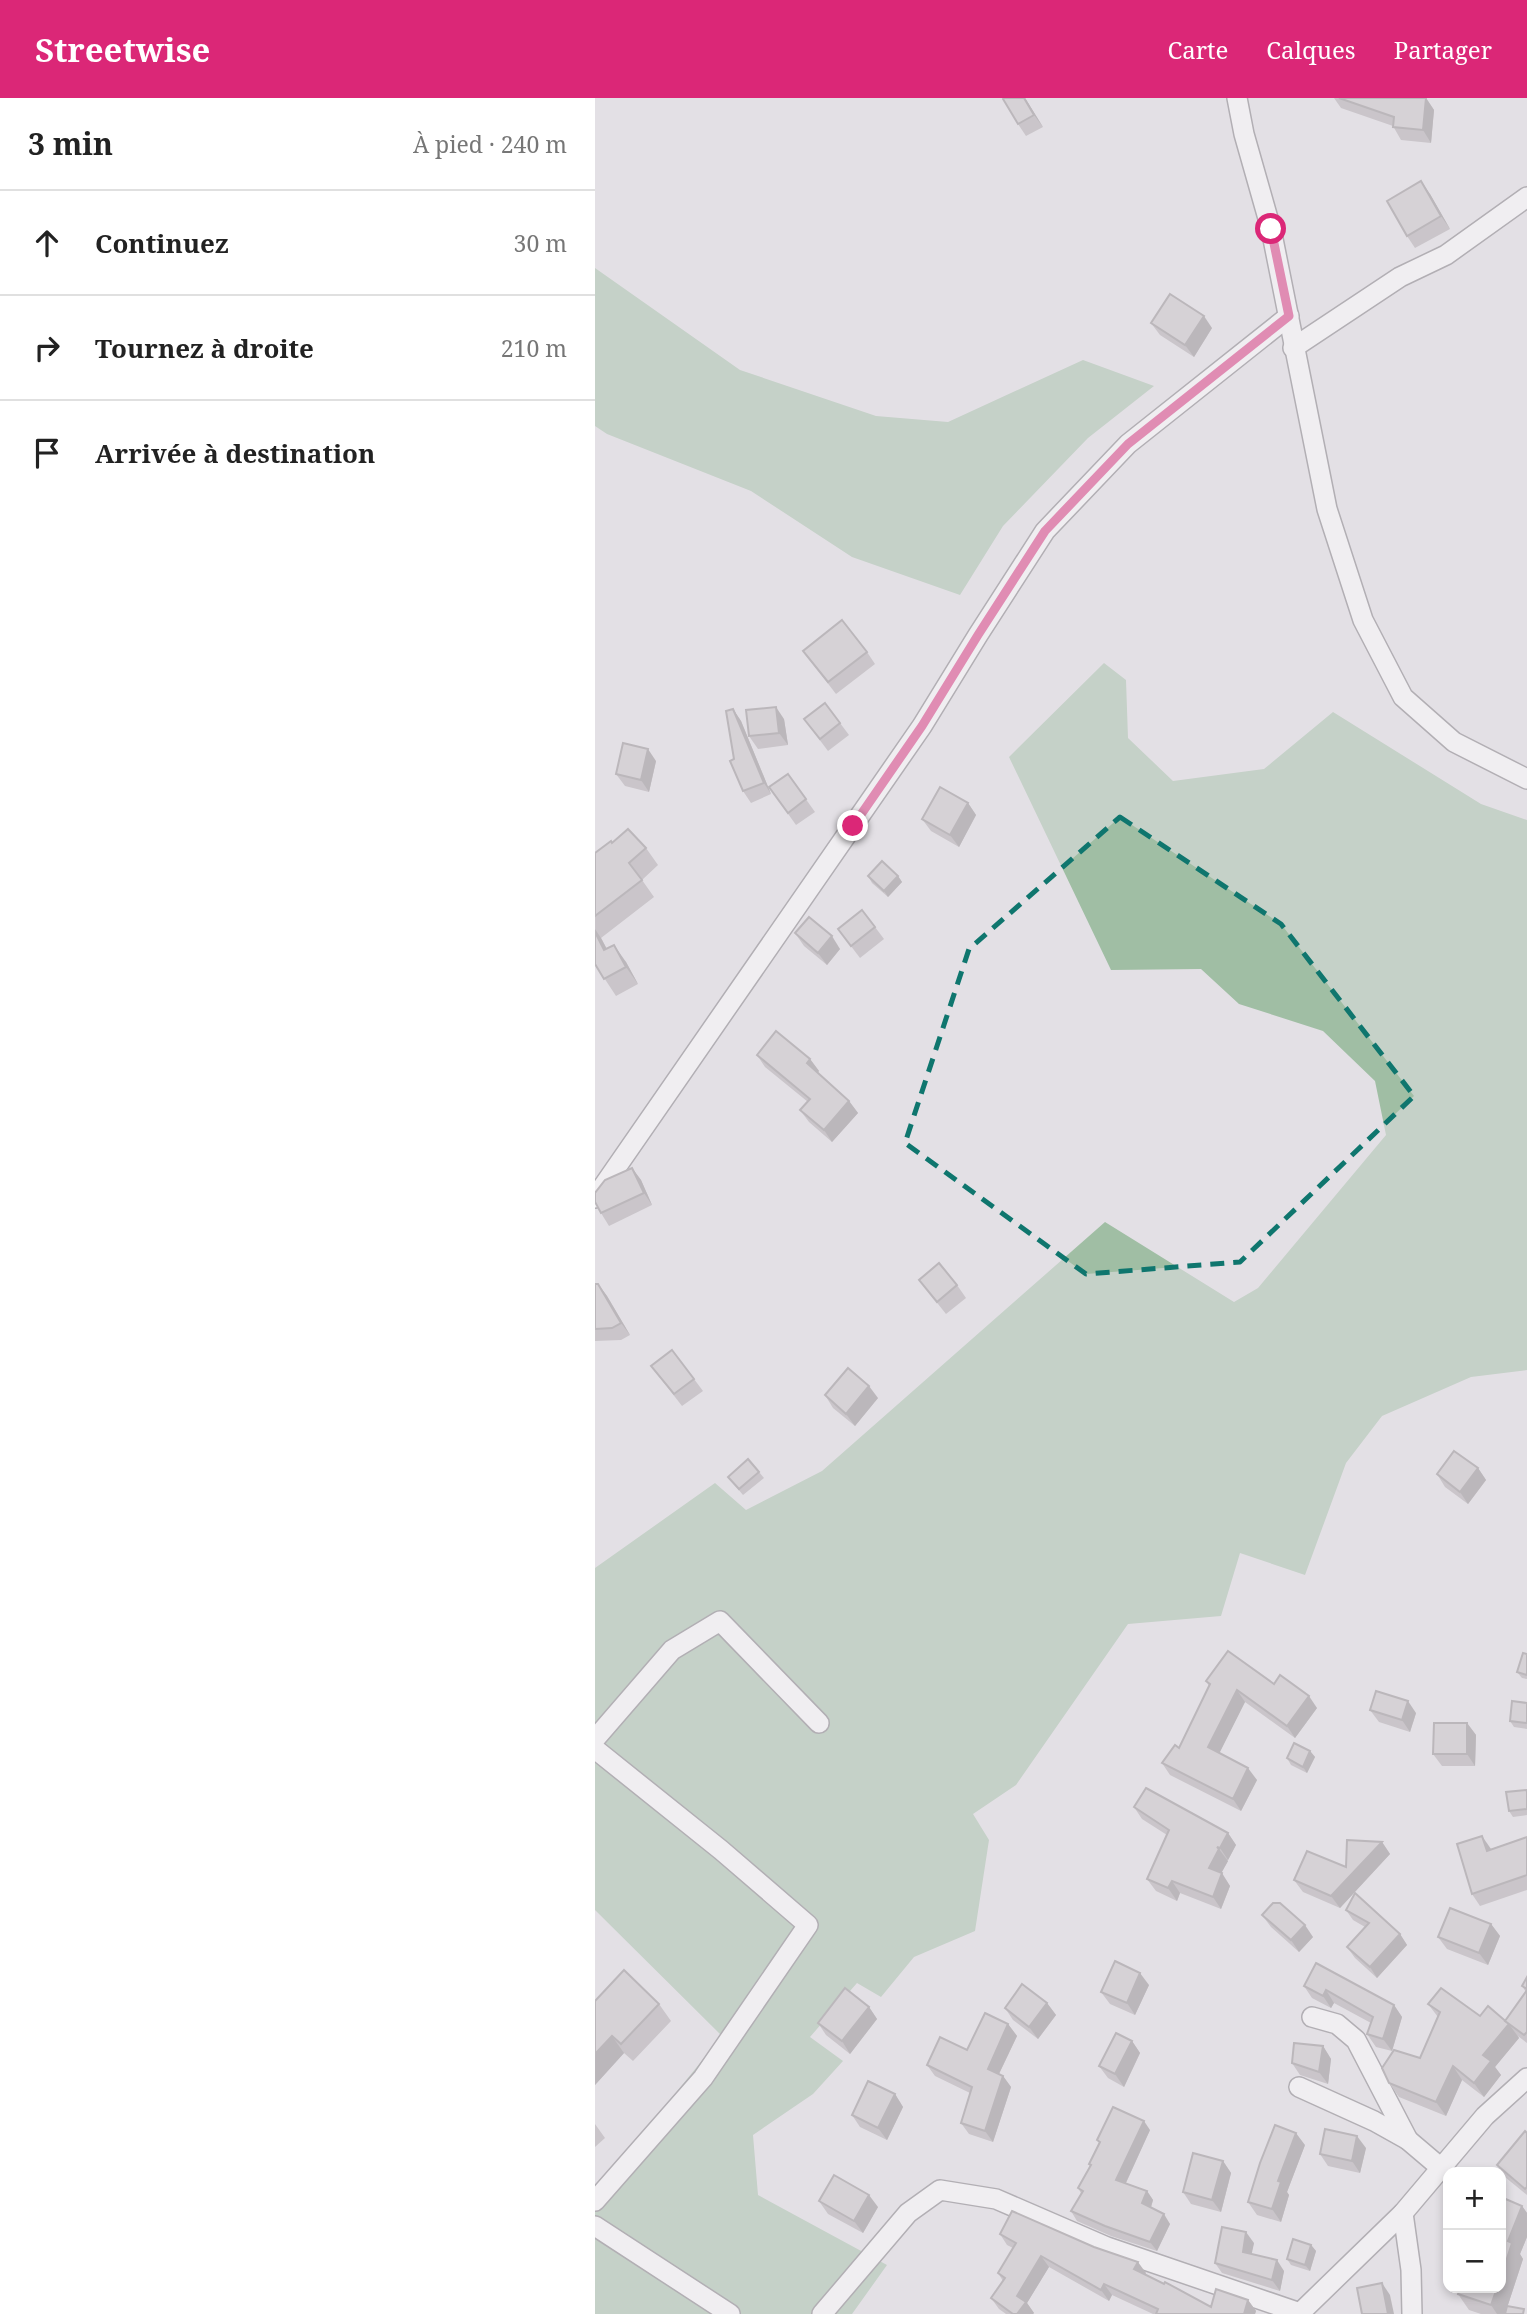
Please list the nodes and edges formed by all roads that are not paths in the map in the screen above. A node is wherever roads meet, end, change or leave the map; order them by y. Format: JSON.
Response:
{"nodes":[{"id":1,"x":1237,"y":98,"type":"edge"},
{"id":2,"x":1527,"y":197,"type":"edge"},
{"id":3,"x":1289,"y":316,"type":"junction"},
{"id":4,"x":1293,"y":348,"type":"junction"},
{"id":5,"x":1527,"y":779,"type":"edge"},
{"id":6,"x":595,"y":1198,"type":"edge"},
{"id":7,"x":819,"y":1723,"type":"dead end"},
{"id":8,"x":595,"y":1739,"type":"edge"},
{"id":9,"x":595,"y":1749,"type":"edge"},
{"id":10,"x":1313,"y":2017,"type":"dead end"},
{"id":11,"x":1527,"y":2078,"type":"edge"},
{"id":12,"x":1299,"y":2087,"type":"dead end"},
{"id":13,"x":1408,"y":2140,"type":"junction"},
{"id":14,"x":1441,"y":2168,"type":"junction"},
{"id":15,"x":595,"y":2201,"type":"edge"},
{"id":16,"x":1403,"y":2213,"type":"junction"},
{"id":17,"x":595,"y":2226,"type":"edge"},
{"id":18,"x":1300,"y":2313,"type":"edge"},
{"id":19,"x":730,"y":2314,"type":"edge"},
{"id":20,"x":822,"y":2314,"type":"edge"},
{"id":21,"x":1412,"y":2314,"type":"edge"}],
"edges":[{"from":1,"to":3,"type":"street"},
{"from":2,"to":4,"type":"street"},
{"from":3,"to":4,"type":"street"},
{"from":3,"to":6,"type":"street"},
{"from":4,"to":5,"type":"street"},
{"from":7,"to":8,"type":"street"},
{"from":9,"to":15,"type":"street"},
{"from":10,"to":13,"type":"street"},
{"from":11,"to":14,"type":"street"},
{"from":12,"to":13,"type":"street"},
{"from":13,"to":14,"type":"street"},
{"from":14,"to":16,"type":"street"},
{"from":16,"to":18,"type":"street"},
{"from":16,"to":21,"type":"street"},
{"from":17,"to":19,"type":"street"},
{"from":18,"to":20,"type":"street"}]}
